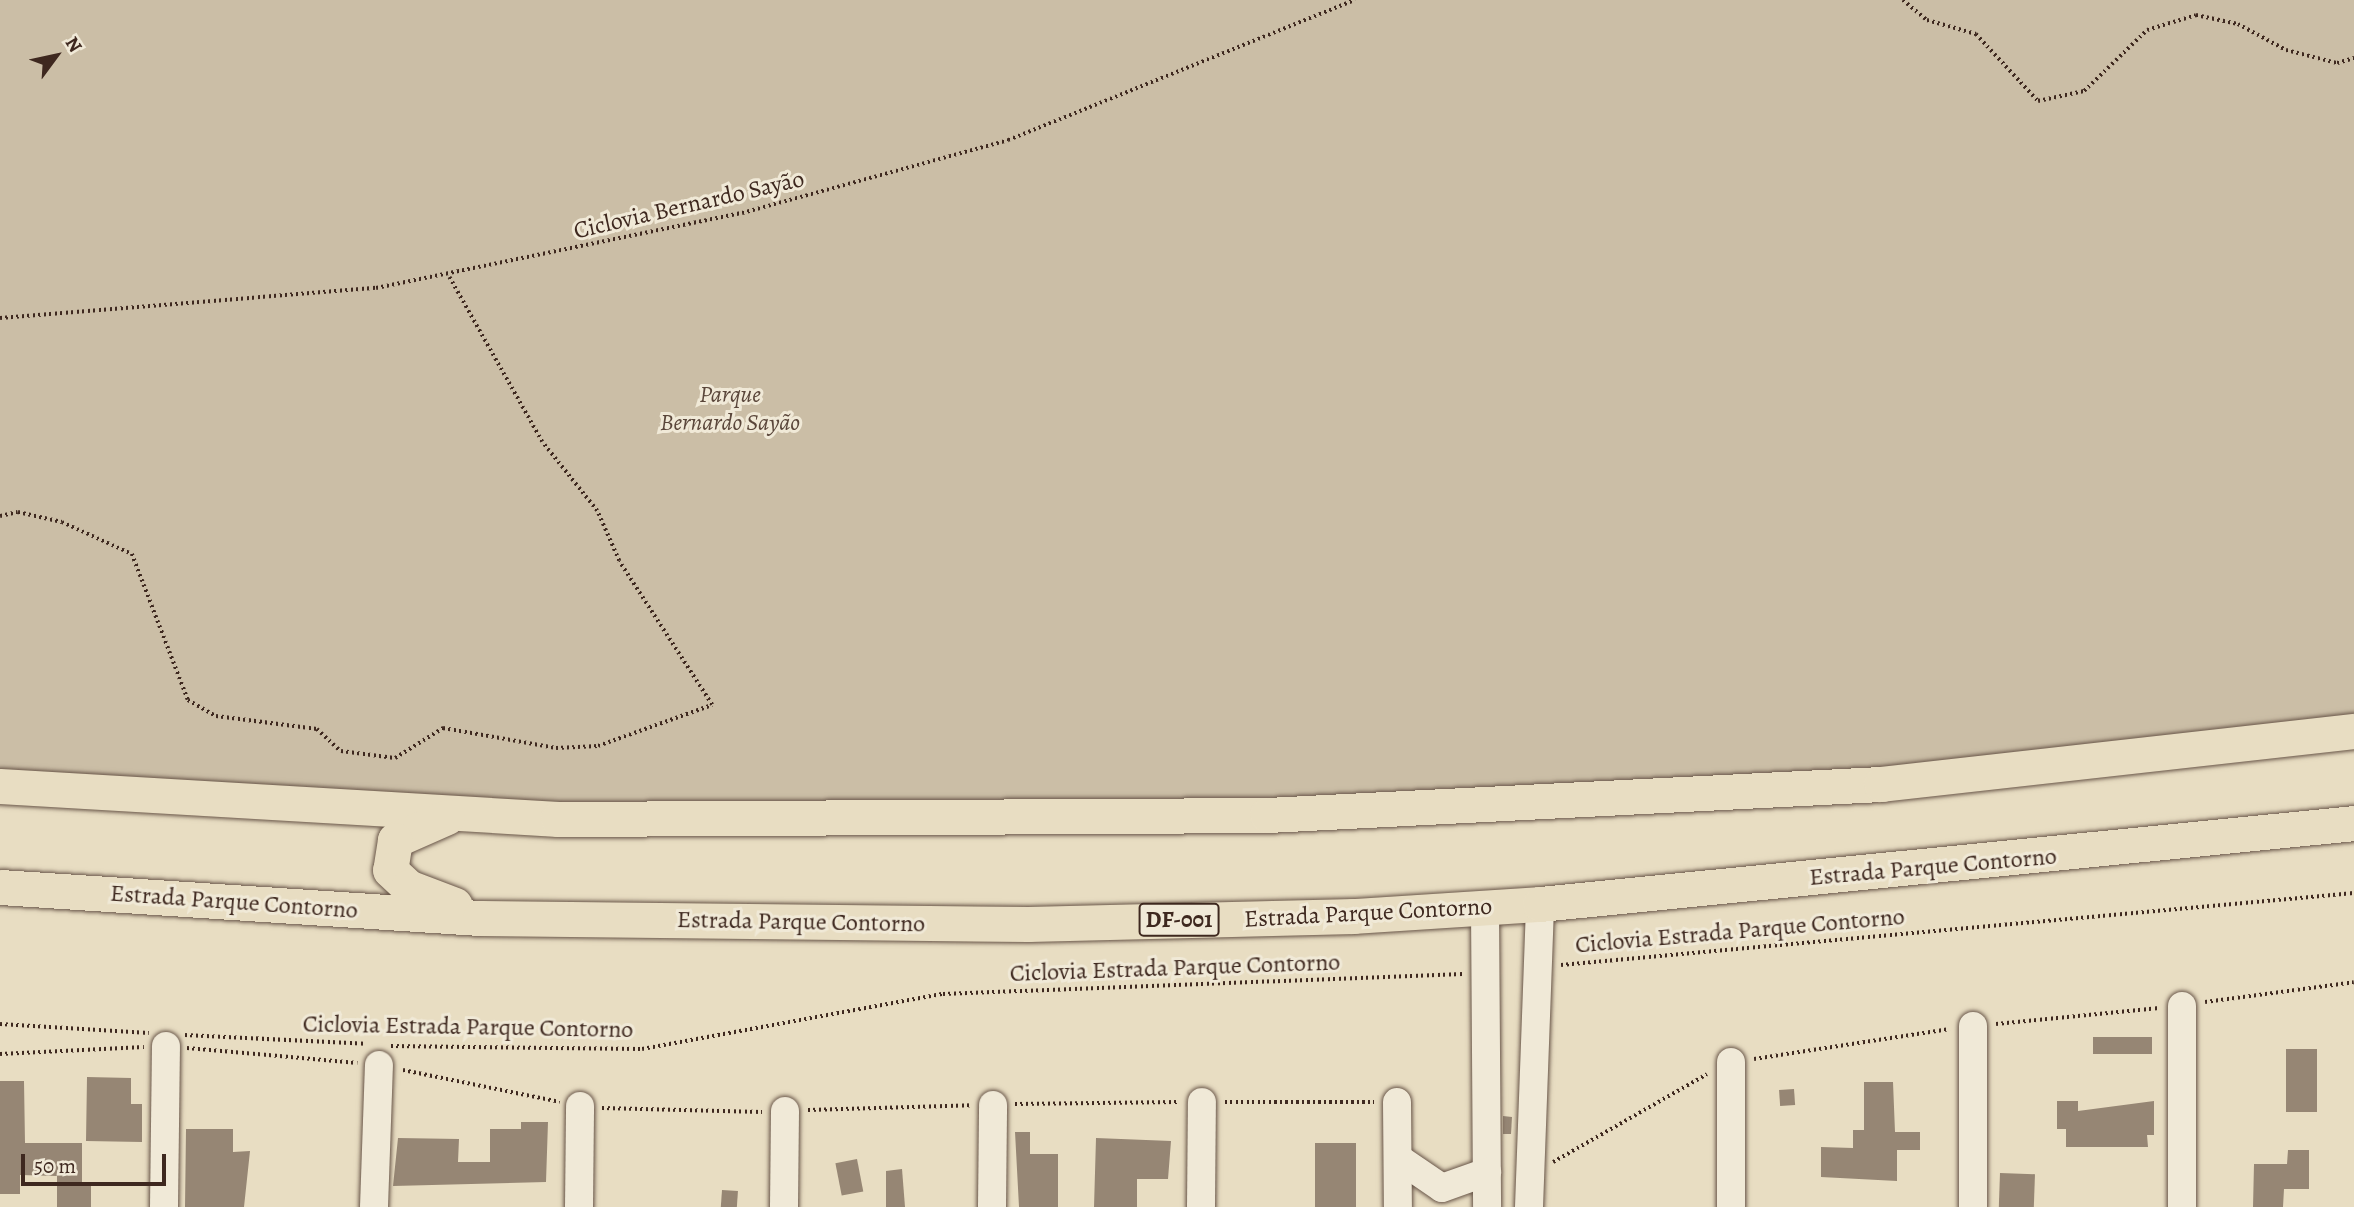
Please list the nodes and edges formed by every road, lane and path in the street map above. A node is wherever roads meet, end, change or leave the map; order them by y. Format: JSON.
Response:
{"nodes":[{"id":1,"x":1355,"y":0,"type":"edge"},
{"id":2,"x":1903,"y":0,"type":"edge"},
{"id":3,"x":2354,"y":58,"type":"edge"},
{"id":4,"x":448,"y":276,"type":"junction"},
{"id":5,"x":0,"y":318,"type":"edge"},
{"id":6,"x":0,"y":516,"type":"edge"},
{"id":7,"x":2354,"y":731,"type":"edge"},
{"id":8,"x":0,"y":786,"type":"edge"},
{"id":9,"x":468,"y":812,"type":"junction"},
{"id":10,"x":2354,"y":823,"type":"edge"},
{"id":11,"x":0,"y":887,"type":"edge"},
{"id":12,"x":2354,"y":893,"type":"edge"},
{"id":13,"x":1541,"y":904,"type":"junction"},
{"id":14,"x":1485,"y":908,"type":"junction"},
{"id":15,"x":480,"y":918,"type":"junction"},
{"id":16,"x":1538,"y":967,"type":"junction"},
{"id":17,"x":1486,"y":973,"type":"junction"},
{"id":18,"x":2354,"y":982,"type":"edge"},
{"id":19,"x":2182,"y":1006,"type":"junction"},
{"id":20,"x":0,"y":1024,"type":"edge"},
{"id":21,"x":1973,"y":1026,"type":"junction"},
{"id":22,"x":164,"y":1038,"type":"junction"},
{"id":23,"x":379,"y":1052,"type":"junction"},
{"id":24,"x":0,"y":1054,"type":"edge"},
{"id":25,"x":1731,"y":1062,"type":"junction"},
{"id":26,"x":1488,"y":1080,"type":"junction"},
{"id":27,"x":1534,"y":1080,"type":"junction"},
{"id":28,"x":1202,"y":1102,"type":"junction"},
{"id":29,"x":1397,"y":1102,"type":"joint"},
{"id":30,"x":993,"y":1105,"type":"junction"},
{"id":31,"x":580,"y":1106,"type":"junction"},
{"id":32,"x":785,"y":1111,"type":"junction"},
{"id":33,"x":1398,"y":1158,"type":"junction"},
{"id":34,"x":1488,"y":1163,"type":"junction"},
{"id":35,"x":1530,"y":1164,"type":"junction"},
{"id":36,"x":1403,"y":1202,"type":"edge"},
{"id":37,"x":164,"y":1207,"type":"edge"},
{"id":38,"x":374,"y":1207,"type":"edge"},
{"id":39,"x":579,"y":1207,"type":"edge"},
{"id":40,"x":784,"y":1207,"type":"edge"},
{"id":41,"x":992,"y":1207,"type":"edge"},
{"id":42,"x":1201,"y":1207,"type":"edge"},
{"id":43,"x":1487,"y":1207,"type":"edge"},
{"id":44,"x":1529,"y":1207,"type":"edge"},
{"id":45,"x":1731,"y":1207,"type":"edge"},
{"id":46,"x":1973,"y":1207,"type":"edge"},
{"id":47,"x":2182,"y":1207,"type":"edge"}],
"edges":[{"from":1,"to":4,"type":"path","name":"Ciclovia Bernardo Sayão"},
{"from":2,"to":3,"type":"path"},
{"from":4,"to":5,"type":"path","name":"Ciclovia Bernardo Sayão"},
{"from":4,"to":6,"type":"path"},
{"from":7,"to":9,"type":"main road"},
{"from":8,"to":9,"type":"main road"},
{"from":9,"to":15,"type":"main road"},
{"from":10,"to":13,"type":"main road","name":"Estrada Parque Contorno","number":"DF-001"},
{"from":11,"to":15,"type":"main road","name":"Estrada Parque Contorno","number":"DF-001"},
{"from":12,"to":16,"type":"path","name":"Ciclovia Estrada Parque Contorno"},
{"from":13,"to":14,"type":"main road","name":"Estrada Parque Contorno","number":"DF-001"},
{"from":13,"to":16,"type":"street"},
{"from":14,"to":15,"type":"main road","name":"Estrada Parque Contorno","number":"DF-001"},
{"from":14,"to":17,"type":"street"},
{"from":16,"to":27,"type":"street"},
{"from":17,"to":23,"type":"path","name":"Ciclovia Estrada Parque Contorno"},
{"from":17,"to":26,"type":"street"},
{"from":18,"to":19,"type":"path"},
{"from":19,"to":21,"type":"path"},
{"from":19,"to":47,"type":"street"},
{"from":20,"to":22,"type":"path","name":"Ciclovia Estrada Parque Contorno"},
{"from":21,"to":25,"type":"path"},
{"from":21,"to":46,"type":"street"},
{"from":22,"to":23,"type":"path"},
{"from":22,"to":23,"type":"path","name":"Ciclovia Estrada Parque Contorno"},
{"from":22,"to":24,"type":"path"},
{"from":22,"to":37,"type":"street"},
{"from":23,"to":31,"type":"path"},
{"from":23,"to":38,"type":"street"},
{"from":25,"to":35,"type":"path"},
{"from":25,"to":45,"type":"street"},
{"from":26,"to":27,"type":"street"},
{"from":26,"to":34,"type":"street"},
{"from":27,"to":35,"type":"street"},
{"from":28,"to":29,"type":"path"},
{"from":28,"to":30,"type":"path"},
{"from":28,"to":42,"type":"street"},
{"from":29,"to":33,"type":"street"},
{"from":30,"to":32,"type":"path"},
{"from":30,"to":41,"type":"street"},
{"from":31,"to":32,"type":"path"},
{"from":31,"to":39,"type":"street"},
{"from":32,"to":40,"type":"street"},
{"from":33,"to":34,"type":"street"},
{"from":33,"to":36,"type":"street"},
{"from":34,"to":35,"type":"street"},
{"from":34,"to":43,"type":"street"},
{"from":35,"to":44,"type":"street"}]}
